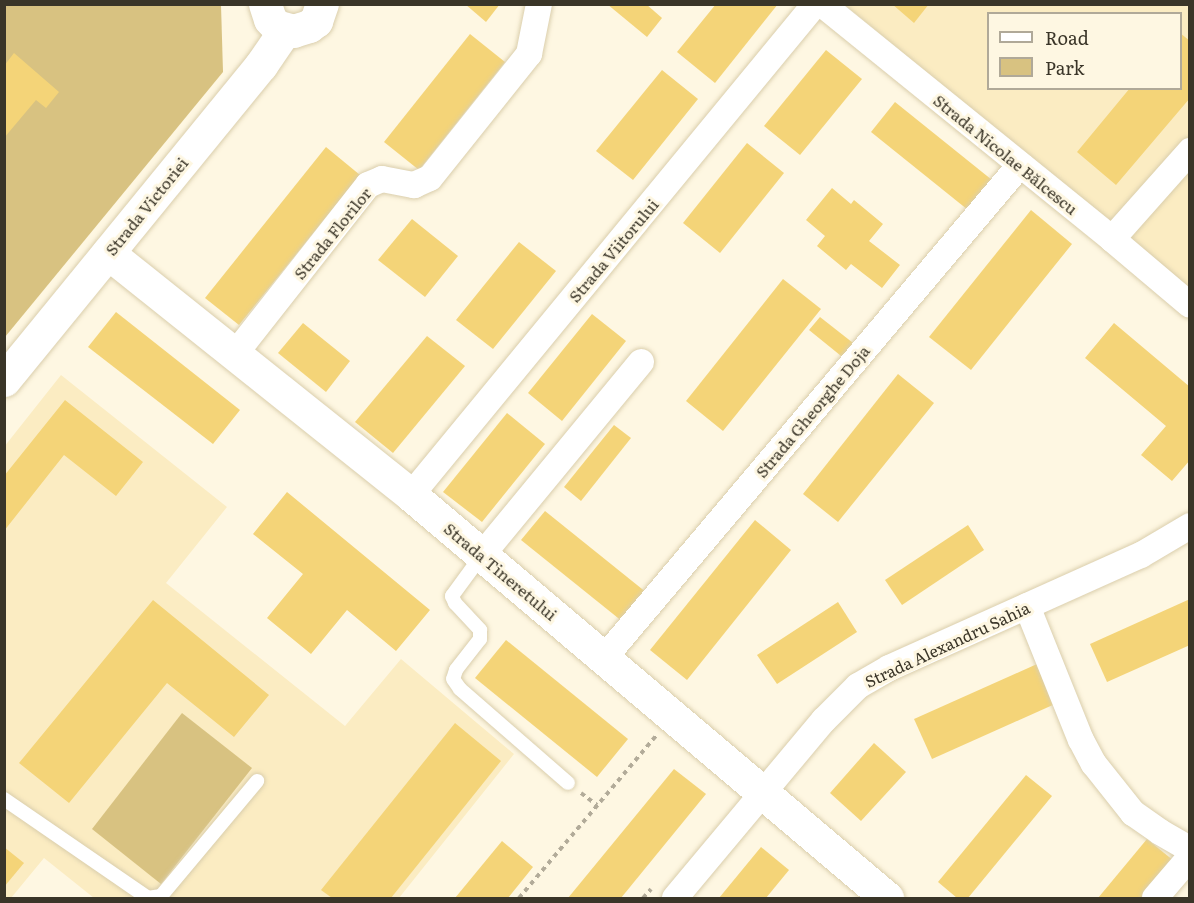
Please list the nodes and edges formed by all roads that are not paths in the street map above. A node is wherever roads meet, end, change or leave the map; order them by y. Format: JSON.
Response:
{"nodes":[{"id":1,"x":266,"y":4,"type":"edge"},
{"id":2,"x":322,"y":4,"type":"edge"},
{"id":3,"x":539,"y":4,"type":"edge"},
{"id":4,"x":815,"y":4,"type":"edge"},
{"id":5,"x":822,"y":4,"type":"edge"},
{"id":6,"x":285,"y":30,"type":"junction"},
{"id":7,"x":1190,"y":151,"type":"edge"},
{"id":8,"x":1020,"y":165,"type":"junction"},
{"id":9,"x":1112,"y":239,"type":"junction"},
{"id":10,"x":108,"y":253,"type":"junction"},
{"id":11,"x":1190,"y":305,"type":"edge"},
{"id":12,"x":235,"y":354,"type":"junction"},
{"id":13,"x":642,"y":362,"type":"dead end"},
{"id":14,"x":4,"y":380,"type":"edge"},
{"id":15,"x":411,"y":495,"type":"junction"},
{"id":16,"x":1190,"y":526,"type":"edge"},
{"id":17,"x":482,"y":555,"type":"junction"},
{"id":18,"x":1027,"y":606,"type":"junction"},
{"id":19,"x":605,"y":657,"type":"junction"},
{"id":20,"x":257,"y":781,"type":"dead end"},
{"id":21,"x":568,"y":783,"type":"dead end"},
{"id":22,"x":763,"y":792,"type":"junction"},
{"id":23,"x":4,"y":799,"type":"edge"},
{"id":24,"x":1190,"y":849,"type":"edge"},
{"id":25,"x":1190,"y":857,"type":"edge"},
{"id":26,"x":666,"y":889,"type":"edge"},
{"id":27,"x":887,"y":898,"type":"edge"},
{"id":28,"x":1155,"y":898,"type":"edge"}],
"edges":[{"from":1,"to":6,"type":"street"},
{"from":2,"to":6,"type":"street"},
{"from":3,"to":12,"type":"street","name":"Strada Florilor"},
{"from":4,"to":15,"type":"street","name":"Strada Viitorului"},
{"from":5,"to":8,"type":"street","name":"Strada Nicolae Bălcescu"},
{"from":6,"to":10,"type":"street","name":"Strada Victoriei"},
{"from":7,"to":9,"type":"street"},
{"from":8,"to":9,"type":"street","name":"Strada Nicolae Bălcescu"},
{"from":8,"to":19,"type":"street","name":"Strada Gheorghe Doja"},
{"from":9,"to":11,"type":"street","name":"Strada Nicolae Bălcescu"},
{"from":10,"to":12,"type":"street","name":"Strada Tineretului"},
{"from":10,"to":14,"type":"street","name":"Strada Victoriei"},
{"from":12,"to":15,"type":"street","name":"Strada Tineretului"},
{"from":13,"to":17,"type":"street"},
{"from":15,"to":17,"type":"street","name":"Strada Tineretului"},
{"from":16,"to":18,"type":"street","name":"Strada Alexandru Sahia"},
{"from":17,"to":19,"type":"street","name":"Strada Tineretului"},
{"from":17,"to":21,"type":"lane"},
{"from":18,"to":22,"type":"street","name":"Strada Alexandru Sahia"},
{"from":18,"to":24,"type":"street"},
{"from":19,"to":22,"type":"street","name":"Strada Tineretului"},
{"from":20,"to":23,"type":"lane"},
{"from":22,"to":26,"type":"street","name":"Strada Alexandru Sahia"},
{"from":22,"to":27,"type":"street","name":"Strada Tineretului"},
{"from":25,"to":28,"type":"street"}]}
